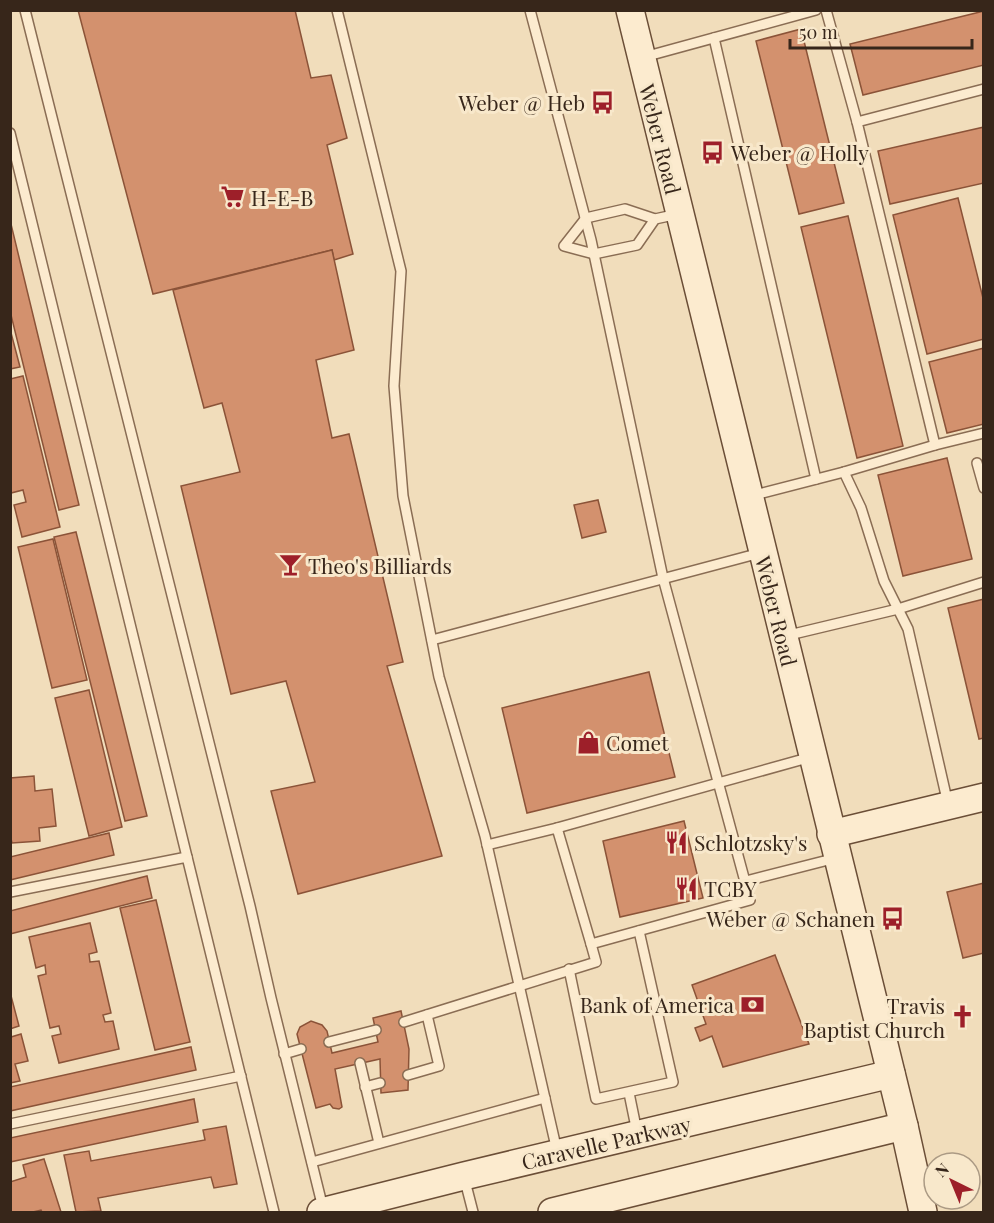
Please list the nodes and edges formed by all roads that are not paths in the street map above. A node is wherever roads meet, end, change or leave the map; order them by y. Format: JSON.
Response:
{"nodes":[{"id":1,"x":25,"y":10,"type":"edge"},
{"id":2,"x":337,"y":10,"type":"edge"},
{"id":3,"x":530,"y":10,"type":"edge"},
{"id":4,"x":630,"y":10,"type":"edge"},
{"id":5,"x":816,"y":10,"type":"edge"},
{"id":6,"x":826,"y":10,"type":"edge"},
{"id":7,"x":714,"y":38,"type":"junction"},
{"id":8,"x":641,"y":58,"type":"junction"},
{"id":9,"x":984,"y":89,"type":"edge"},
{"id":10,"x":857,"y":122,"type":"junction"},
{"id":11,"x":10,"y":133,"type":"edge"},
{"id":12,"x":14,"y":161,"type":"edge"},
{"id":13,"x":667,"y":216,"type":"junction"},
{"id":14,"x":586,"y":218,"type":"junction"},
{"id":15,"x":594,"y":254,"type":"junction"},
{"id":16,"x":984,"y":433,"type":"edge"},
{"id":17,"x":935,"y":445,"type":"junction"},
{"id":18,"x":977,"y":463,"type":"dead end"},
{"id":19,"x":844,"y":472,"type":"junction"},
{"id":20,"x":816,"y":480,"type":"junction"},
{"id":21,"x":984,"y":488,"type":"edge"},
{"id":22,"x":749,"y":497,"type":"junction"},
{"id":23,"x":763,"y":552,"type":"junction"},
{"id":24,"x":663,"y":578,"type":"junction"},
{"id":25,"x":984,"y":582,"type":"edge"},
{"id":26,"x":898,"y":609,"type":"junction"},
{"id":27,"x":783,"y":636,"type":"junction"},
{"id":28,"x":432,"y":640,"type":"junction"},
{"id":29,"x":813,"y":756,"type":"junction"},
{"id":30,"x":718,"y":781,"type":"junction"},
{"id":31,"x":984,"y":797,"type":"edge"},
{"id":32,"x":948,"y":806,"type":"junction"},
{"id":33,"x":557,"y":828,"type":"junction"},
{"id":34,"x":487,"y":845,"type":"junction"},
{"id":35,"x":834,"y":846,"type":"junction"},
{"id":36,"x":187,"y":856,"type":"junction"},
{"id":37,"x":746,"y":881,"type":"junction"},
{"id":38,"x":10,"y":892,"type":"edge"},
{"id":39,"x":639,"y":931,"type":"junction"},
{"id":40,"x":591,"y":944,"type":"junction"},
{"id":41,"x":569,"y":969,"type":"junction"},
{"id":42,"x":520,"y":985,"type":"junction"},
{"id":43,"x":427,"y":1015,"type":"junction"},
{"id":44,"x":404,"y":1022,"type":"dead end"},
{"id":45,"x":376,"y":1030,"type":"dead end"},
{"id":46,"x":353,"y":1036,"type":"junction"},
{"id":47,"x":329,"y":1042,"type":"dead end"},
{"id":48,"x":355,"y":1047,"type":"dead end"},
{"id":49,"x":301,"y":1049,"type":"dead end"},
{"id":50,"x":285,"y":1054,"type":"junction"},
{"id":51,"x":360,"y":1063,"type":"dead end"},
{"id":52,"x":891,"y":1074,"type":"junction"},
{"id":53,"x":408,"y":1075,"type":"dead end"},
{"id":54,"x":241,"y":1077,"type":"junction"},
{"id":55,"x":380,"y":1083,"type":"dead end"},
{"id":56,"x":365,"y":1087,"type":"junction"},
{"id":57,"x":629,"y":1093,"type":"junction"},
{"id":58,"x":545,"y":1098,"type":"junction"},
{"id":59,"x":10,"y":1124,"type":"edge"},
{"id":60,"x":904,"y":1126,"type":"junction"},
{"id":61,"x":638,"y":1134,"type":"junction"},
{"id":62,"x":379,"y":1143,"type":"junction"},
{"id":63,"x":558,"y":1154,"type":"junction"},
{"id":64,"x":312,"y":1162,"type":"junction"},
{"id":65,"x":464,"y":1176,"type":"junction"},
{"id":66,"x":274,"y":1212,"type":"edge"},
{"id":67,"x":323,"y":1212,"type":"edge"},
{"id":68,"x":473,"y":1212,"type":"edge"},
{"id":69,"x":552,"y":1212,"type":"edge"},
{"id":70,"x":923,"y":1212,"type":"edge"}],
"edges":[{"from":1,"to":50,"type":"lane"},
{"from":2,"to":28,"type":"lane"},
{"from":3,"to":14,"type":"lane"},
{"from":4,"to":8,"type":"main road","name":"Weber Road"},
{"from":5,"to":7,"type":"lane"},
{"from":6,"to":10,"type":"lane"},
{"from":7,"to":8,"type":"lane"},
{"from":7,"to":20,"type":"lane"},
{"from":8,"to":13,"type":"main road","name":"Weber Road"},
{"from":9,"to":10,"type":"lane"},
{"from":10,"to":17,"type":"lane"},
{"from":11,"to":12,"type":"lane"},
{"from":12,"to":36,"type":"lane"},
{"from":13,"to":14,"type":"lane"},
{"from":13,"to":15,"type":"lane"},
{"from":13,"to":22,"type":"main road","name":"Weber Road"},
{"from":14,"to":15,"type":"lane"},
{"from":14,"to":15,"type":"lane"},
{"from":15,"to":24,"type":"lane"},
{"from":16,"to":17,"type":"lane"},
{"from":17,"to":19,"type":"lane"},
{"from":18,"to":21,"type":"lane"},
{"from":19,"to":20,"type":"lane"},
{"from":19,"to":26,"type":"lane"},
{"from":20,"to":22,"type":"lane"},
{"from":22,"to":23,"type":"main road","name":"Weber Road"},
{"from":23,"to":24,"type":"lane"},
{"from":23,"to":27,"type":"main road","name":"Weber Road"},
{"from":24,"to":28,"type":"lane"},
{"from":24,"to":30,"type":"lane"},
{"from":25,"to":26,"type":"lane"},
{"from":26,"to":27,"type":"lane"},
{"from":26,"to":32,"type":"lane"},
{"from":27,"to":29,"type":"main road","name":"Weber Road"},
{"from":28,"to":34,"type":"lane"},
{"from":29,"to":30,"type":"lane"},
{"from":29,"to":35,"type":"main road","name":"Weber Road"},
{"from":30,"to":33,"type":"lane"},
{"from":30,"to":37,"type":"lane"},
{"from":31,"to":32,"type":"main road"},
{"from":32,"to":35,"type":"main road"},
{"from":33,"to":34,"type":"lane"},
{"from":33,"to":40,"type":"lane"},
{"from":34,"to":42,"type":"lane"},
{"from":35,"to":37,"type":"lane"},
{"from":35,"to":52,"type":"main road","name":"Weber Road"},
{"from":36,"to":38,"type":"lane"},
{"from":36,"to":54,"type":"lane"},
{"from":37,"to":39,"type":"lane"},
{"from":39,"to":40,"type":"lane"},
{"from":39,"to":57,"type":"lane"},
{"from":40,"to":41,"type":"lane"},
{"from":41,"to":42,"type":"lane"},
{"from":41,"to":57,"type":"lane"},
{"from":42,"to":43,"type":"lane"},
{"from":42,"to":58,"type":"lane"},
{"from":43,"to":44,"type":"lane"},
{"from":43,"to":53,"type":"lane"},
{"from":45,"to":46,"type":"lane"},
{"from":46,"to":47,"type":"lane"},
{"from":46,"to":48,"type":"lane"},
{"from":49,"to":50,"type":"lane"},
{"from":50,"to":64,"type":"lane"},
{"from":51,"to":56,"type":"lane"},
{"from":52,"to":60,"type":"main road","name":"Weber Road"},
{"from":52,"to":61,"type":"main road","name":"Caravelle Parkway"},
{"from":54,"to":59,"type":"lane"},
{"from":54,"to":66,"type":"lane"},
{"from":55,"to":56,"type":"lane"},
{"from":56,"to":62,"type":"lane"},
{"from":57,"to":61,"type":"lane"},
{"from":58,"to":62,"type":"lane"},
{"from":58,"to":63,"type":"lane"},
{"from":60,"to":69,"type":"main road"},
{"from":60,"to":70,"type":"main road","name":"Weber Road"},
{"from":61,"to":63,"type":"main road","name":"Caravelle Parkway"},
{"from":62,"to":64,"type":"lane"},
{"from":63,"to":65,"type":"main road","name":"Caravelle Parkway"},
{"from":64,"to":67,"type":"lane"},
{"from":65,"to":67,"type":"main road","name":"Caravelle Parkway"},
{"from":65,"to":68,"type":"lane"}]}
